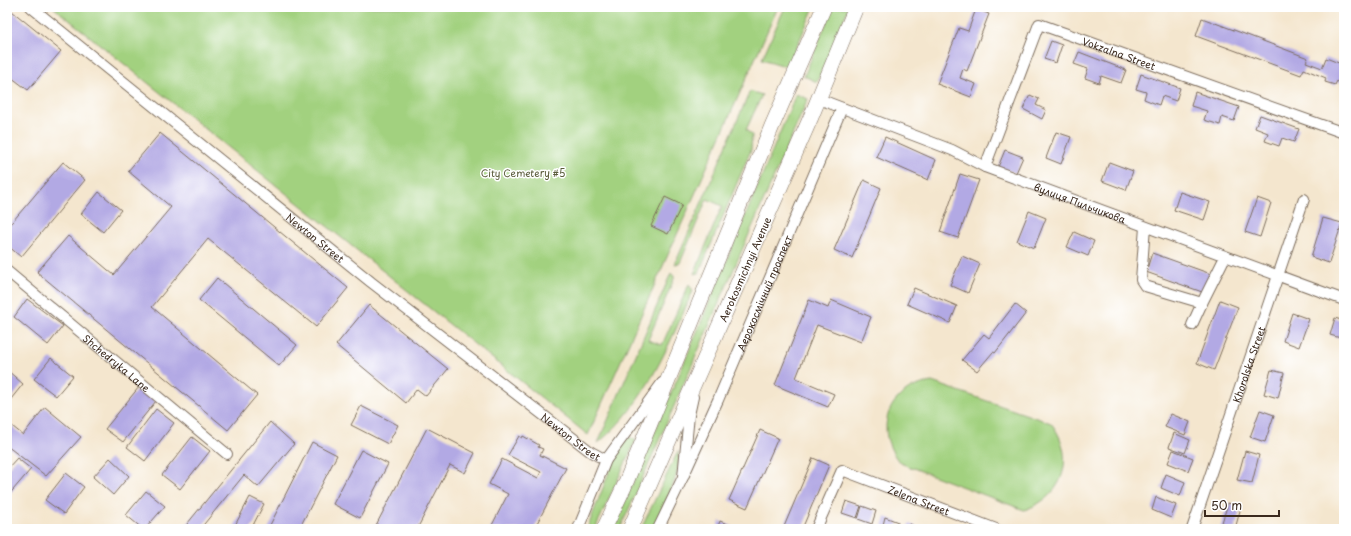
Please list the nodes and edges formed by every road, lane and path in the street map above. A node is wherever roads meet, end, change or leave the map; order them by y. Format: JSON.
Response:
{"nodes":[{"id":1,"x":31,"y":7,"type":"edge"},
{"id":2,"x":824,"y":7,"type":"edge"},
{"id":3,"x":856,"y":7,"type":"edge"},
{"id":4,"x":819,"y":99,"type":"junction"},
{"id":5,"x":842,"y":108,"type":"junction"},
{"id":6,"x":1344,"y":133,"type":"edge"},
{"id":7,"x":985,"y":167,"type":"junction"},
{"id":8,"x":1304,"y":199,"type":"dead end"},
{"id":9,"x":1145,"y":227,"type":"junction"},
{"id":10,"x":1225,"y":257,"type":"junction"},
{"id":11,"x":7,"y":271,"type":"edge"},
{"id":12,"x":1276,"y":276,"type":"junction"},
{"id":13,"x":1344,"y":300,"type":"edge"},
{"id":14,"x":1202,"y":303,"type":"junction"},
{"id":15,"x":1192,"y":325,"type":"dead end"},
{"id":16,"x":672,"y":369,"type":"junction"},
{"id":17,"x":698,"y":377,"type":"junction"},
{"id":18,"x":227,"y":454,"type":"dead end"},
{"id":19,"x":606,"y":460,"type":"junction"},
{"id":20,"x":683,"y":477,"type":"junction"},
{"id":21,"x":578,"y":529,"type":"edge"},
{"id":22,"x":604,"y":529,"type":"edge"},
{"id":23,"x":630,"y":529,"type":"edge"},
{"id":24,"x":658,"y":529,"type":"edge"},
{"id":25,"x":816,"y":529,"type":"edge"},
{"id":26,"x":996,"y":529,"type":"edge"},
{"id":27,"x":1192,"y":529,"type":"edge"}],
"edges":[{"from":1,"to":19,"type":"street","name":"Newton Street"},
{"from":2,"to":16,"type":"main road"},
{"from":3,"to":4,"type":"main road","name":"Aerokosmichnyi Avenue"},
{"from":4,"to":5,"type":"street","name":"вулиця Пильчикова"},
{"from":4,"to":17,"type":"main road","name":"Aerokosmichnyi Avenue"},
{"from":5,"to":7,"type":"street","name":"вулиця Пильчикова"},
{"from":5,"to":20,"type":"street","name":"Аерокосмічний проспект"},
{"from":6,"to":7,"type":"street","name":"Vokzalna Street"},
{"from":7,"to":9,"type":"street","name":"вулиця Пильчикова"},
{"from":8,"to":12,"type":"street","name":"Khorolska Street"},
{"from":9,"to":10,"type":"street","name":"вулиця Пильчикова"},
{"from":9,"to":14,"type":"street"},
{"from":10,"to":12,"type":"street","name":"вулиця Пильчикова"},
{"from":10,"to":14,"type":"street"},
{"from":11,"to":18,"type":"street","name":"Shchedryka Lane"},
{"from":12,"to":13,"type":"street","name":"вулиця Пильчикова"},
{"from":12,"to":27,"type":"street","name":"Khorolska Street"},
{"from":14,"to":15,"type":"street"},
{"from":16,"to":19,"type":"street"},
{"from":16,"to":22,"type":"main road"},
{"from":17,"to":20,"type":"street","name":"Аерокосмічний проспект"},
{"from":17,"to":23,"type":"main road","name":"Aerokosmichnyi Avenue"},
{"from":19,"to":21,"type":"street"},
{"from":20,"to":24,"type":"street","name":"Аерокосмічний проспект"},
{"from":25,"to":26,"type":"street","name":"Zelena Street"}]}
